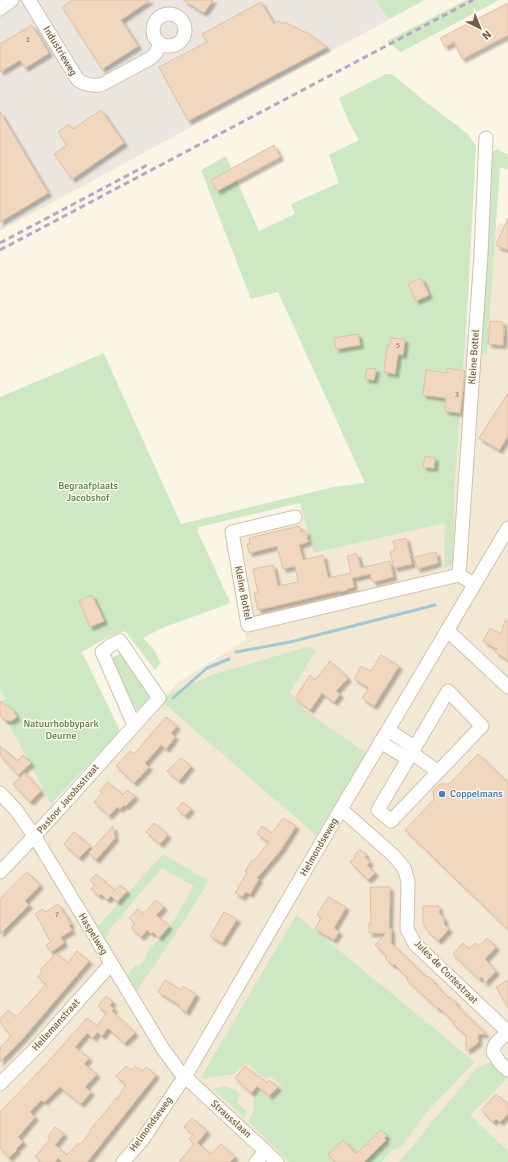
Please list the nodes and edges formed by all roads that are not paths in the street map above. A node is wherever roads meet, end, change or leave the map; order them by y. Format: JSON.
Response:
{"nodes":[{"id":1,"x":12,"y":0,"type":"edge"},
{"id":2,"x":29,"y":0,"type":"edge"},
{"id":3,"x":0,"y":8,"type":"edge"},
{"id":4,"x":160,"y":44,"type":"dead end"},
{"id":5,"x":486,"y":138,"type":"dead end"},
{"id":6,"x":295,"y":517,"type":"dead end"},
{"id":7,"x":508,"y":528,"type":"edge"},
{"id":8,"x":459,"y":575,"type":"junction"},
{"id":9,"x":474,"y":584,"type":"junction"},
{"id":10,"x":447,"y":630,"type":"junction"},
{"id":11,"x":508,"y":687,"type":"edge"},
{"id":12,"x":134,"y":725,"type":"junction"},
{"id":13,"x":388,"y":730,"type":"junction"},
{"id":14,"x":380,"y":742,"type":"junction"},
{"id":15,"x":411,"y":753,"type":"junction"},
{"id":16,"x":438,"y":772,"type":"junction"},
{"id":17,"x":0,"y":793,"type":"edge"},
{"id":18,"x":341,"y":809,"type":"junction"},
{"id":19,"x":35,"y":837,"type":"junction"},
{"id":20,"x":0,"y":872,"type":"edge"},
{"id":21,"x":111,"y":964,"type":"junction"},
{"id":22,"x":508,"y":1033,"type":"edge"},
{"id":23,"x":508,"y":1070,"type":"edge"},
{"id":24,"x":185,"y":1076,"type":"junction"},
{"id":25,"x":0,"y":1084,"type":"edge"},
{"id":26,"x":266,"y":1151,"type":"junction"},
{"id":27,"x":123,"y":1162,"type":"edge"},
{"id":28,"x":256,"y":1162,"type":"edge"},
{"id":29,"x":277,"y":1162,"type":"edge"}],
"edges":[{"from":1,"to":3,"type":"street"},
{"from":2,"to":4,"type":"street","name":"Industrieweg"},
{"from":5,"to":8,"type":"street","name":"Kleine Bottel"},
{"from":6,"to":8,"type":"street","name":"Kleine Bottel"},
{"from":7,"to":9,"type":"street","name":"Helmondseweg"},
{"from":8,"to":9,"type":"street"},
{"from":9,"to":10,"type":"street","name":"Helmondseweg"},
{"from":10,"to":11,"type":"street"},
{"from":10,"to":13,"type":"street","name":"Helmondseweg"},
{"from":12,"to":12,"type":"street","name":"Pastoor Jacobsstraat"},
{"from":12,"to":19,"type":"street","name":"Pastoor Jacobsstraat"},
{"from":13,"to":14,"type":"street","name":"Helmondseweg"},
{"from":13,"to":15,"type":"street"},
{"from":14,"to":15,"type":"street"},
{"from":14,"to":18,"type":"street","name":"Helmondseweg"},
{"from":15,"to":16,"type":"street"},
{"from":15,"to":16,"type":"street"},
{"from":15,"to":16,"type":"street"},
{"from":17,"to":19,"type":"street","name":"Haspelweg"},
{"from":18,"to":22,"type":"street","name":"Jules de Cortestraat"},
{"from":18,"to":24,"type":"street","name":"Helmondseweg"},
{"from":19,"to":20,"type":"street","name":"Pastoor Jacobsstraat"},
{"from":19,"to":21,"type":"street","name":"Haspelweg"},
{"from":21,"to":24,"type":"street","name":"Haspelweg"},
{"from":21,"to":25,"type":"street","name":"Hellemanstraat"},
{"from":22,"to":23,"type":"street","name":"Jules de Cortestraat"},
{"from":24,"to":26,"type":"street","name":"Strausslaan"},
{"from":24,"to":27,"type":"street","name":"Helmondseweg"},
{"from":26,"to":28,"type":"street"},
{"from":26,"to":29,"type":"street","name":"Strausslaan"}]}
